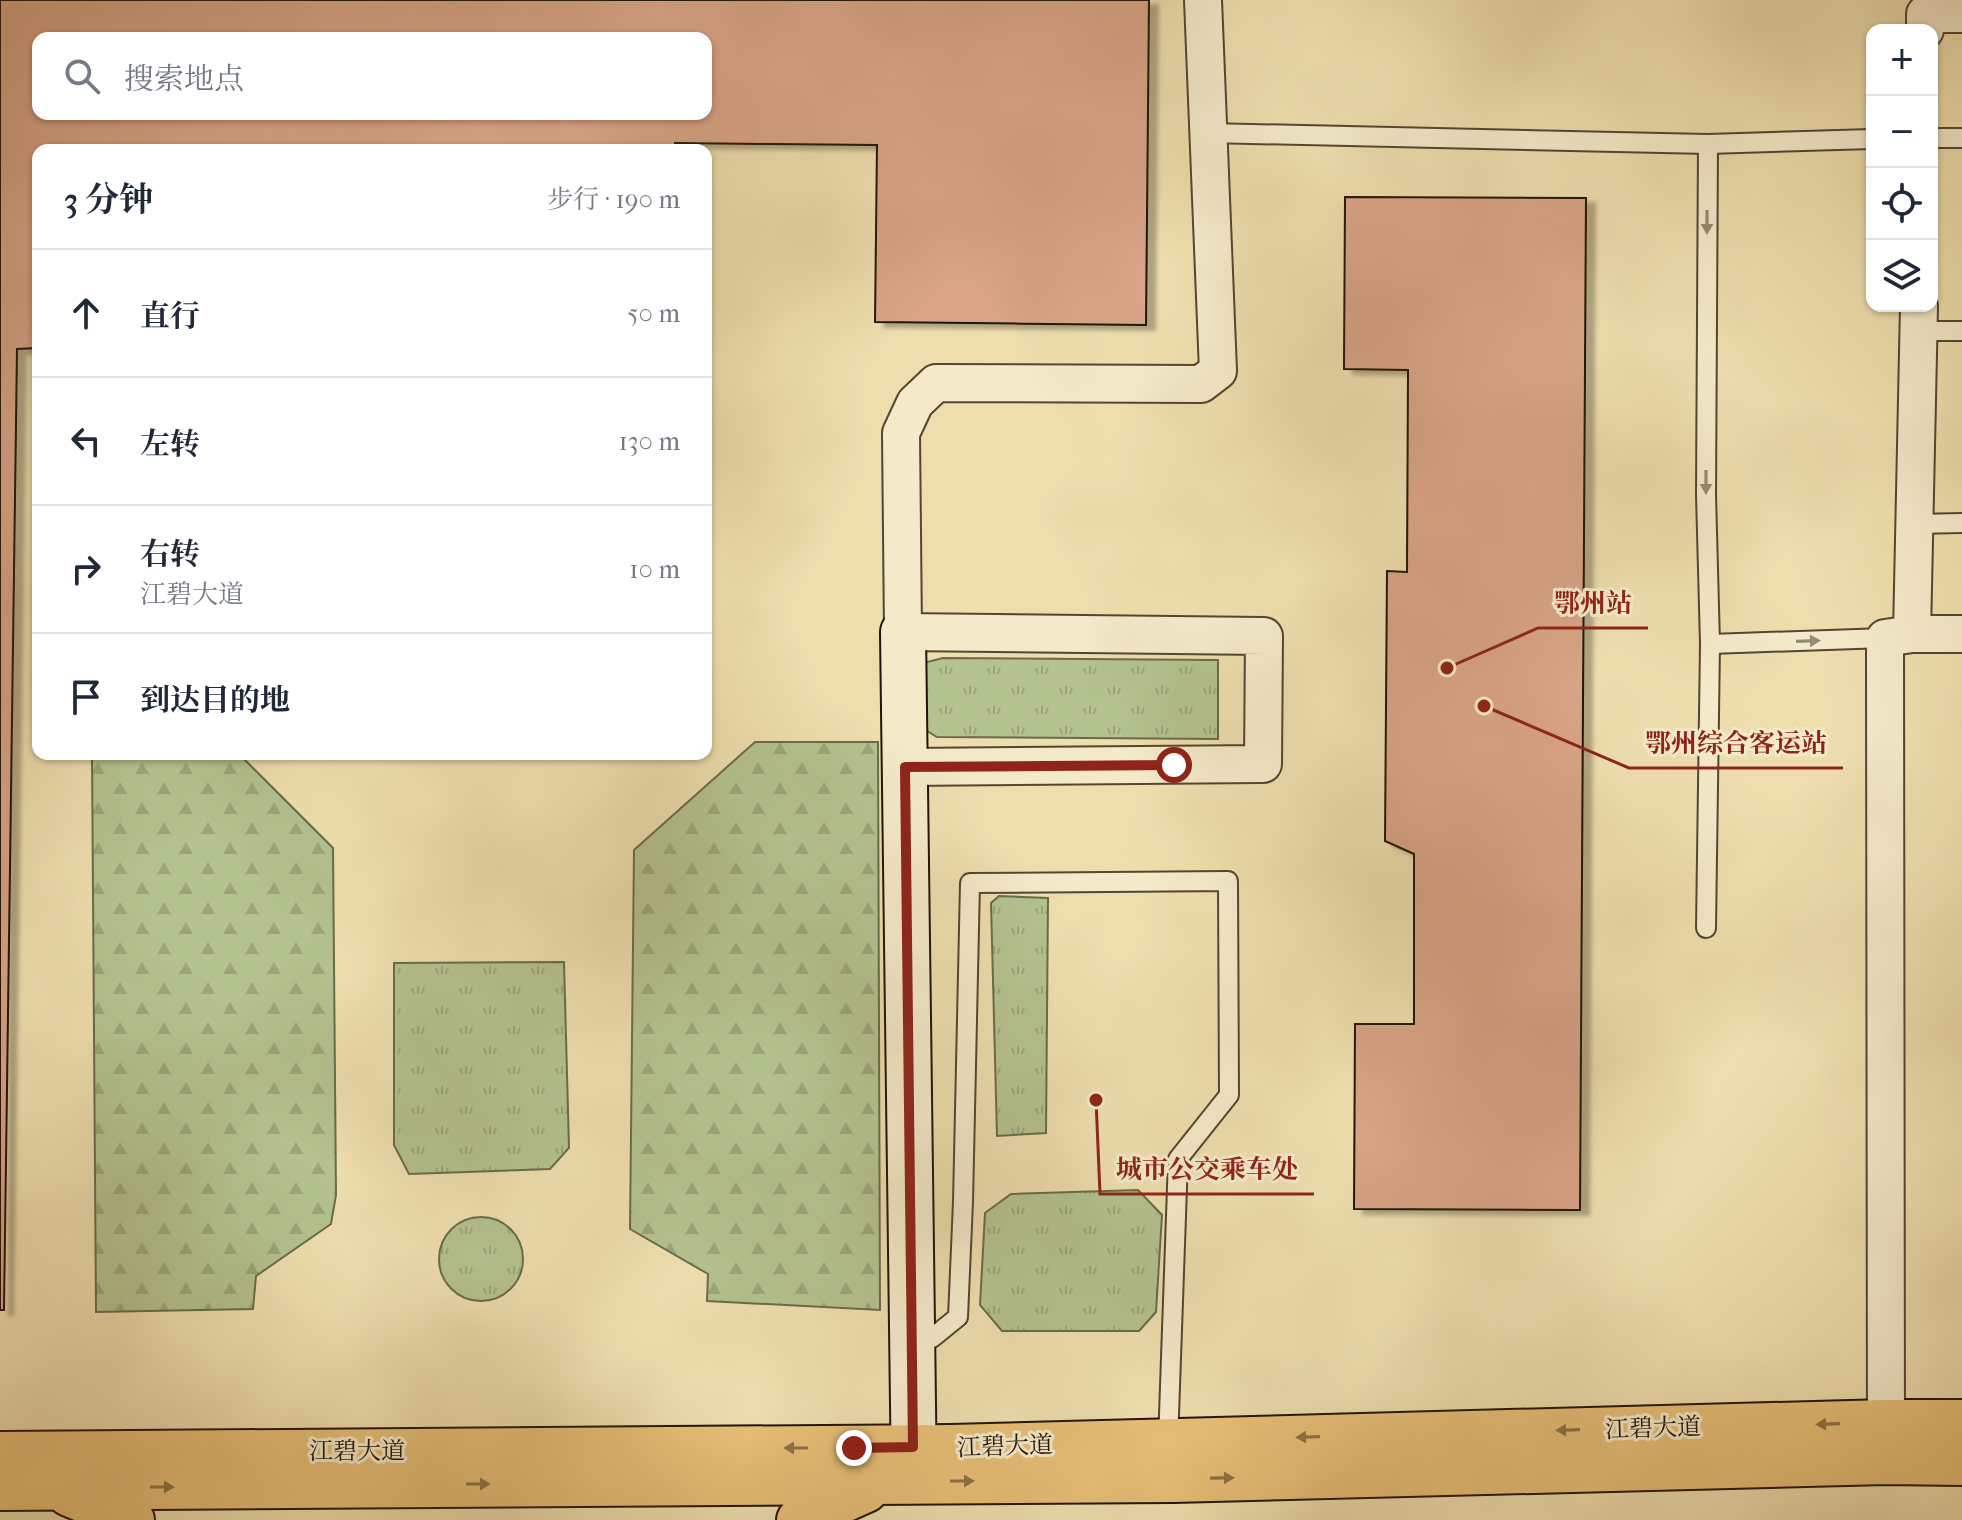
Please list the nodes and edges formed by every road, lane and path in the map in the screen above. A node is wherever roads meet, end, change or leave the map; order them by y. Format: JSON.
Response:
{"nodes":[{"id":1,"x":1203,"y":0,"type":"edge"},
{"id":2,"x":1962,"y":14,"type":"edge"},
{"id":3,"x":1925,"y":24,"type":"edge"},
{"id":4,"x":1208,"y":133,"type":"junction"},
{"id":5,"x":1938,"y":138,"type":"edge"},
{"id":6,"x":1962,"y":138,"type":"edge"},
{"id":7,"x":1866,"y":139,"type":"edge"},
{"id":8,"x":1708,"y":144,"type":"junction"},
{"id":9,"x":1918,"y":319,"type":"edge"},
{"id":10,"x":1962,"y":331,"type":"edge"},
{"id":11,"x":1962,"y":523,"type":"edge"},
{"id":12,"x":1914,"y":524,"type":"junction"},
{"id":13,"x":903,"y":632,"type":"junction"},
{"id":14,"x":1962,"y":634,"type":"edge"},
{"id":15,"x":1898,"y":636,"type":"junction"},
{"id":16,"x":1710,"y":644,"type":"junction"},
{"id":17,"x":905,"y":767,"type":"junction"},
{"id":18,"x":1706,"y":928,"type":"dead end"},
{"id":19,"x":912,"y":1342,"type":"junction"},
{"id":20,"x":1962,"y":1422,"type":"edge"},
{"id":21,"x":1886,"y":1442,"type":"junction"},
{"id":22,"x":0,"y":1454,"type":"edge"},
{"id":23,"x":1170,"y":1460,"type":"junction"},
{"id":24,"x":1962,"y":1463,"type":"edge"},
{"id":25,"x":904,"y":1470,"type":"junction"},
{"id":26,"x":435,"y":1485,"type":"edge"},
{"id":27,"x":527,"y":1485,"type":"edge"},
{"id":28,"x":52,"y":1487,"type":"junction"},
{"id":29,"x":0,"y":1488,"type":"edge"},
{"id":30,"x":132,"y":1520,"type":"edge"},
{"id":31,"x":799,"y":1520,"type":"edge"}],
"edges":[{"from":1,"to":4,"type":"street"},
{"from":2,"to":3,"type":"street"},
{"from":4,"to":8,"type":"lane"},
{"from":4,"to":13,"type":"street"},
{"from":5,"to":6,"type":"lane"},
{"from":7,"to":8,"type":"lane"},
{"from":8,"to":16,"type":"lane","one_way":true},
{"from":9,"to":10,"type":"lane"},
{"from":9,"to":12,"type":"street"},
{"from":11,"to":12,"type":"lane"},
{"from":12,"to":15,"type":"street"},
{"from":13,"to":17,"type":"street"},
{"from":13,"to":17,"type":"street"},
{"from":14,"to":15,"type":"street"},
{"from":16,"to":15,"type":"lane","one_way":true},
{"from":15,"to":21,"type":"street"},
{"from":16,"to":18,"type":"lane"},
{"from":17,"to":19,"type":"street"},
{"from":19,"to":23,"type":"lane"},
{"from":19,"to":25,"type":"street"},
{"from":20,"to":21,"type":"main road","name":"江碧大道"},
{"from":21,"to":23,"type":"main road","name":"江碧大道"},
{"from":21,"to":24,"type":"main road","name":"江碧大道"},
{"from":22,"to":26,"type":"main road","name":"江碧大道"},
{"from":23,"to":25,"type":"main road","name":"江碧大道"},
{"from":25,"to":27,"type":"main road","name":"江碧大道"},
{"from":25,"to":31,"type":"main road"},
{"from":26,"to":27,"type":"main road","name":"江碧大道"},
{"from":28,"to":26,"type":"main road","name":"江碧大道","one_way":true},
{"from":28,"to":29,"type":"main road","name":"江碧大道"},
{"from":28,"to":30,"type":"main road"}]}
